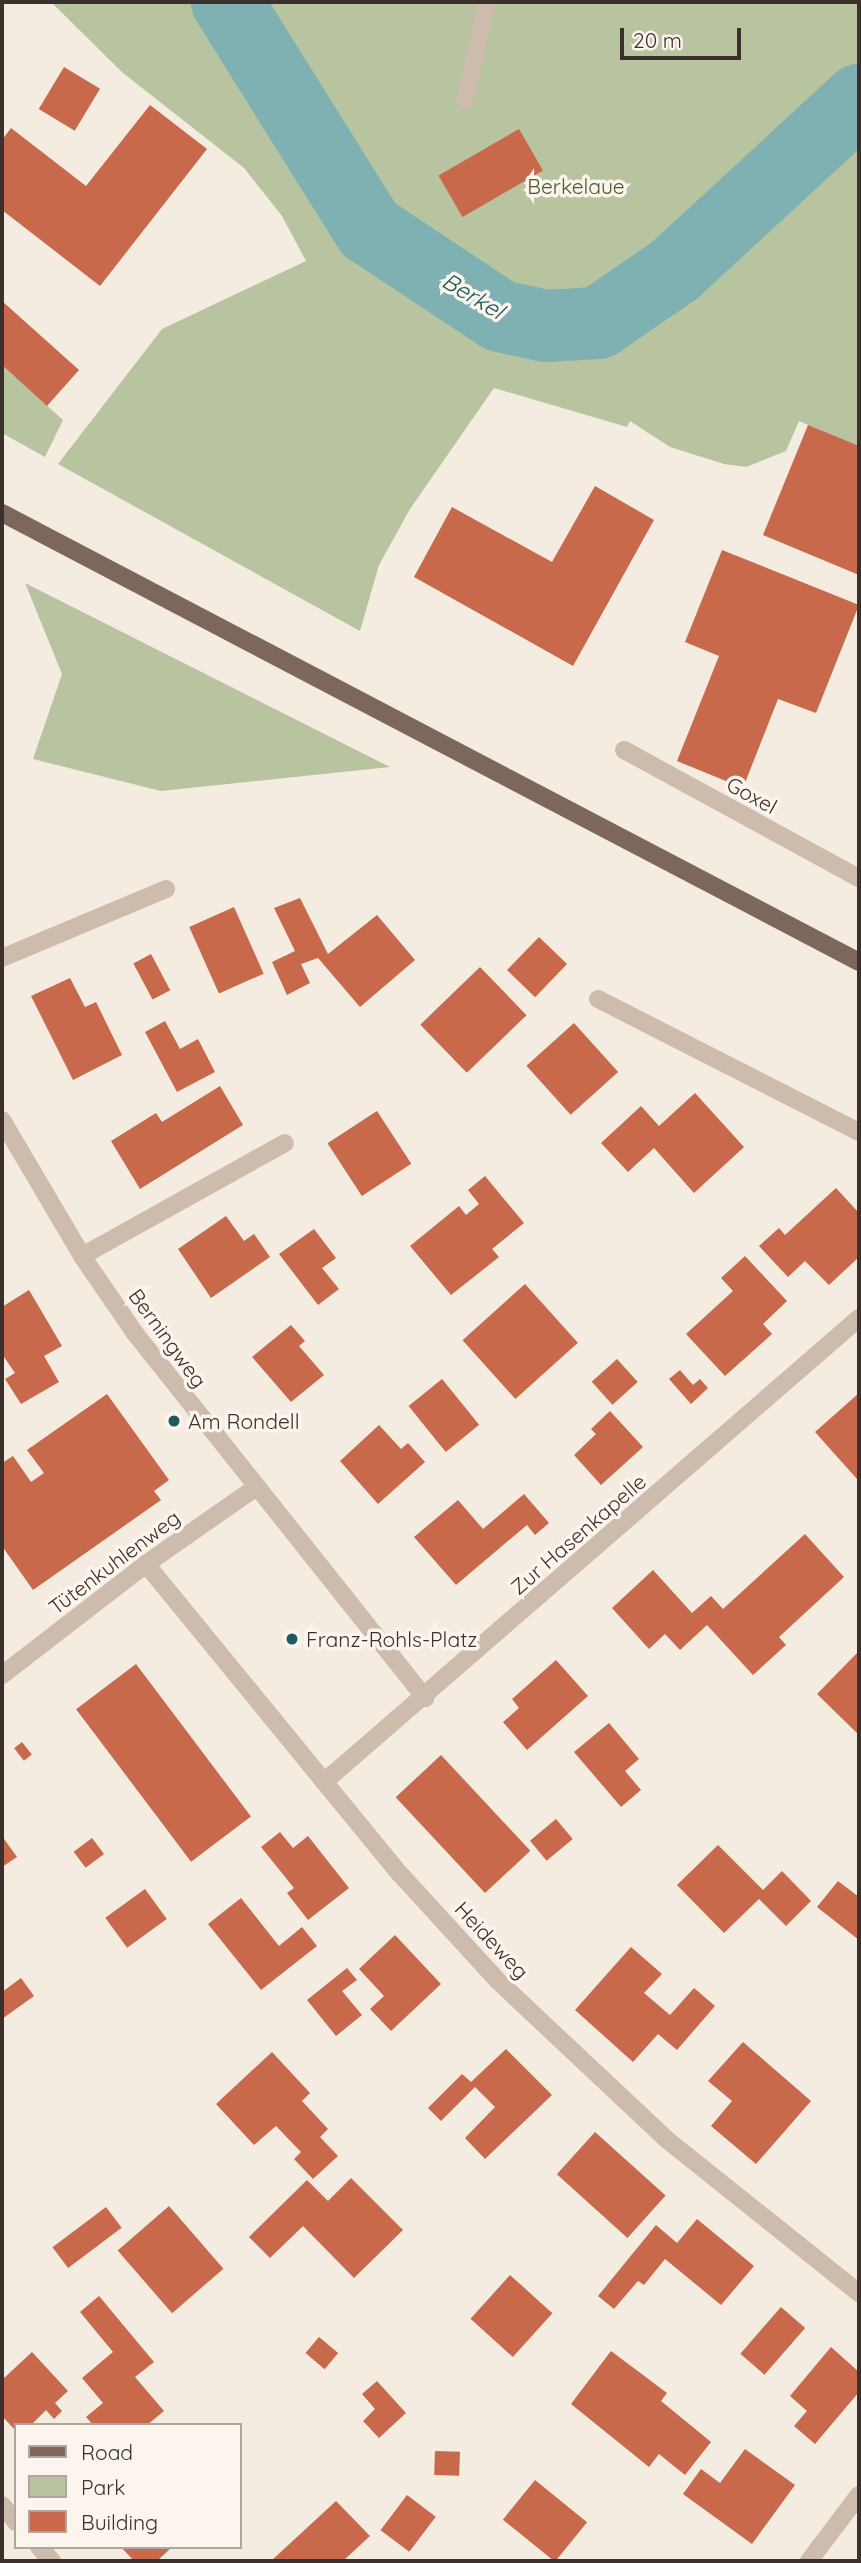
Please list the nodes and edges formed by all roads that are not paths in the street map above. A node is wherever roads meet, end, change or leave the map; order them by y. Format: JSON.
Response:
{"nodes":[{"id":1,"x":487,"y":2,"type":"edge"},
{"id":2,"x":465,"y":100,"type":"dead end"},
{"id":3,"x":2,"y":513,"type":"edge"},
{"id":4,"x":624,"y":750,"type":"dead end"},
{"id":5,"x":859,"y":878,"type":"edge"},
{"id":6,"x":166,"y":890,"type":"dead end"},
{"id":7,"x":2,"y":958,"type":"edge"},
{"id":8,"x":859,"y":962,"type":"edge"},
{"id":9,"x":598,"y":999,"type":"dead end"},
{"id":10,"x":2,"y":1119,"type":"edge"},
{"id":11,"x":859,"y":1132,"type":"edge"},
{"id":12,"x":285,"y":1143,"type":"dead end"},
{"id":13,"x":82,"y":1256,"type":"junction"},
{"id":14,"x":859,"y":1318,"type":"edge"},
{"id":15,"x":255,"y":1488,"type":"junction"},
{"id":16,"x":146,"y":1564,"type":"junction"},
{"id":17,"x":2,"y":1675,"type":"edge"},
{"id":18,"x":425,"y":1698,"type":"junction"},
{"id":19,"x":324,"y":1782,"type":"junction"},
{"id":20,"x":859,"y":2293,"type":"edge"},
{"id":21,"x":859,"y":2495,"type":"edge"},
{"id":22,"x":2,"y":2505,"type":"edge"},
{"id":23,"x":14,"y":2520,"type":"edge"},
{"id":24,"x":809,"y":2561,"type":"edge"}],
"edges":[{"from":1,"to":2,"type":"street"},
{"from":3,"to":8,"type":"main road"},
{"from":4,"to":5,"type":"street","name":"Goxel"},
{"from":6,"to":7,"type":"street"},
{"from":9,"to":11,"type":"street"},
{"from":10,"to":13,"type":"street","name":"Berningweg"},
{"from":12,"to":13,"type":"street"},
{"from":13,"to":15,"type":"street","name":"Berningweg"},
{"from":14,"to":18,"type":"street","name":"Zur Hasenkapelle"},
{"from":15,"to":16,"type":"street","name":"Tütenkuhlenweg"},
{"from":15,"to":18,"type":"street","name":"Berningweg"},
{"from":16,"to":17,"type":"street","name":"Tütenkuhlenweg"},
{"from":16,"to":19,"type":"street","name":"Heideweg"},
{"from":18,"to":19,"type":"street","name":"Zur Hasenkapelle"},
{"from":19,"to":20,"type":"street","name":"Heideweg"},
{"from":21,"to":24,"type":"street"},
{"from":22,"to":23,"type":"street"}]}
